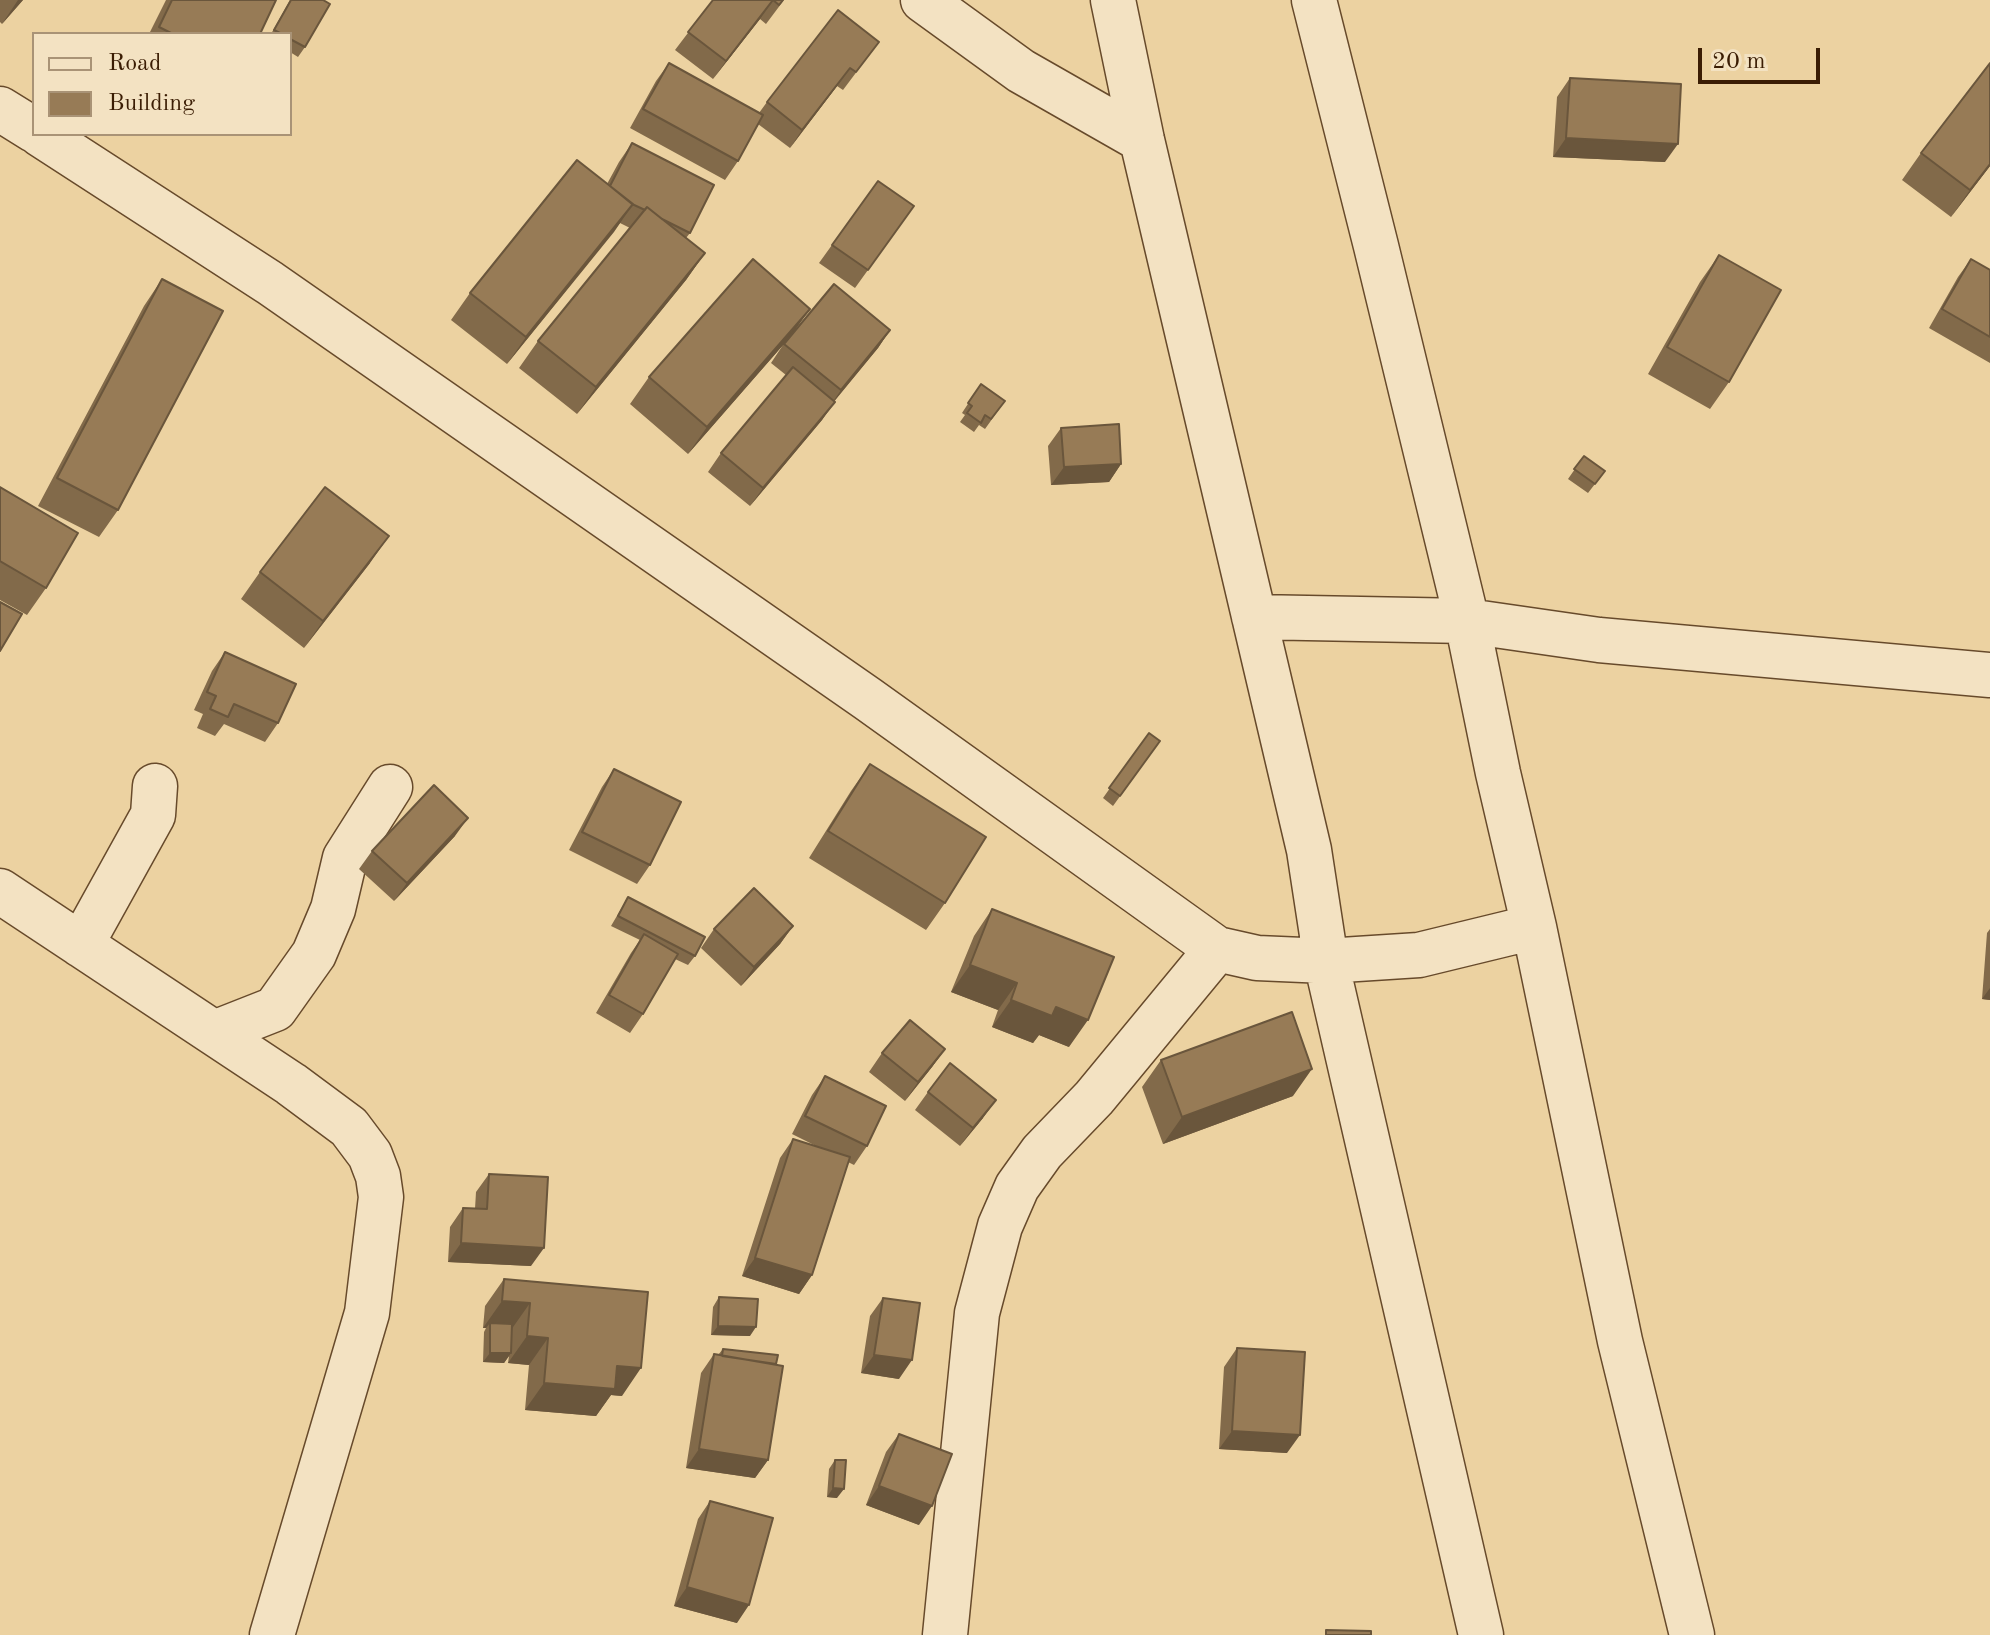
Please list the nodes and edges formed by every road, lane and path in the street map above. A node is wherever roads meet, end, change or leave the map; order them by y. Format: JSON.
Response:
{"nodes":[{"id":1,"x":923,"y":0,"type":"edge"},
{"id":2,"x":1113,"y":0,"type":"edge"},
{"id":3,"x":1314,"y":0,"type":"edge"},
{"id":4,"x":0,"y":109,"type":"edge"},
{"id":5,"x":32,"y":129,"type":"edge"},
{"id":6,"x":43,"y":136,"type":"edge"},
{"id":7,"x":1142,"y":140,"type":"junction"},
{"id":8,"x":1254,"y":617,"type":"junction"},
{"id":9,"x":1467,"y":621,"type":"junction"},
{"id":10,"x":1990,"y":675,"type":"edge"},
{"id":11,"x":155,"y":786,"type":"dead end"},
{"id":12,"x":390,"y":787,"type":"dead end"},
{"id":13,"x":0,"y":891,"type":"edge"},
{"id":14,"x":1534,"y":927,"type":"junction"},
{"id":15,"x":81,"y":945,"type":"junction"},
{"id":16,"x":1217,"y":949,"type":"junction"},
{"id":17,"x":1326,"y":961,"type":"junction"},
{"id":18,"x":214,"y":1033,"type":"junction"},
{"id":19,"x":272,"y":1635,"type":"edge"},
{"id":20,"x":945,"y":1635,"type":"edge"},
{"id":21,"x":1481,"y":1635,"type":"edge"},
{"id":22,"x":1692,"y":1635,"type":"edge"}],
"edges":[{"from":1,"to":7,"type":"street"},
{"from":2,"to":7,"type":"street"},
{"from":3,"to":9,"type":"street"},
{"from":4,"to":5,"type":"street"},
{"from":6,"to":16,"type":"street"},
{"from":7,"to":8,"type":"street"},
{"from":8,"to":9,"type":"street"},
{"from":8,"to":17,"type":"street"},
{"from":9,"to":10,"type":"street"},
{"from":9,"to":14,"type":"street"},
{"from":11,"to":15,"type":"street"},
{"from":12,"to":18,"type":"street"},
{"from":13,"to":15,"type":"street"},
{"from":14,"to":17,"type":"street"},
{"from":14,"to":22,"type":"street"},
{"from":15,"to":18,"type":"street"},
{"from":16,"to":17,"type":"street"},
{"from":16,"to":20,"type":"street"},
{"from":17,"to":21,"type":"street"},
{"from":18,"to":19,"type":"street"}]}
